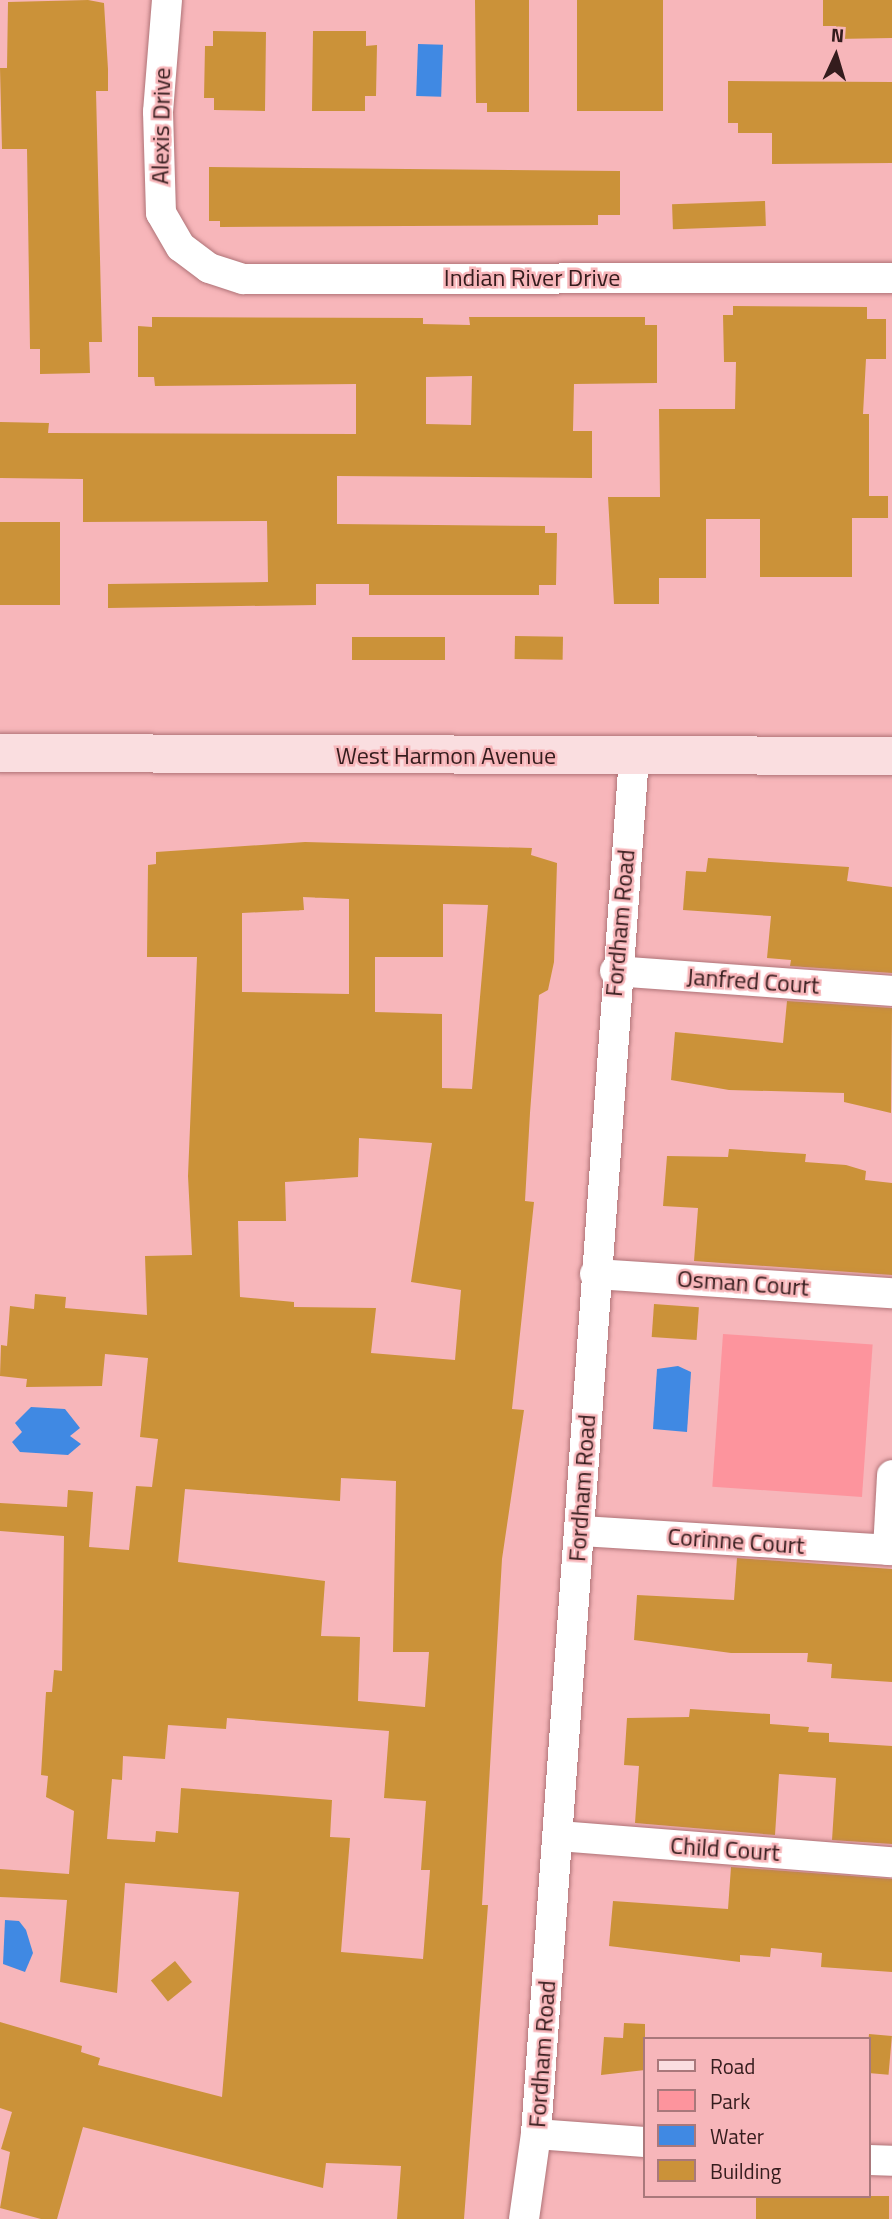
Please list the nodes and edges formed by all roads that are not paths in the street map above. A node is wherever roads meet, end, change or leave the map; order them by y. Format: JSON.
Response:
{"nodes":[{"id":1,"x":167,"y":0,"type":"edge"},
{"id":2,"x":181,"y":247,"type":"joint"},
{"id":3,"x":892,"y":278,"type":"edge"},
{"id":4,"x":0,"y":753,"type":"edge"},
{"id":5,"x":892,"y":756,"type":"edge"},
{"id":6,"x":634,"y":757,"type":"junction"},
{"id":7,"x":615,"y":971,"type":"junction"},
{"id":8,"x":892,"y":990,"type":"edge"},
{"id":9,"x":595,"y":1274,"type":"junction"},
{"id":10,"x":892,"y":1293,"type":"edge"},
{"id":11,"x":892,"y":1475,"type":"edge"},
{"id":12,"x":580,"y":1531,"type":"junction"},
{"id":13,"x":890,"y":1550,"type":"edge"},
{"id":14,"x":558,"y":1836,"type":"junction"},
{"id":15,"x":892,"y":1862,"type":"edge"},
{"id":16,"x":536,"y":2134,"type":"junction"},
{"id":17,"x":644,"y":2142,"type":"edge"},
{"id":18,"x":871,"y":2160,"type":"edge"},
{"id":19,"x":892,"y":2161,"type":"edge"},
{"id":20,"x":524,"y":2219,"type":"edge"}],
"edges":[{"from":1,"to":2,"type":"street","name":"Alexis Drive"},
{"from":2,"to":3,"type":"street","name":"Indian River Drive"},
{"from":4,"to":6,"type":"main road","name":"West Harmon Avenue"},
{"from":5,"to":6,"type":"main road","name":"West Harmon Avenue"},
{"from":6,"to":7,"type":"street","name":"Fordham Road"},
{"from":7,"to":8,"type":"street","name":"Janfred Court"},
{"from":7,"to":9,"type":"street","name":"Fordham Road"},
{"from":9,"to":10,"type":"street","name":"Osman Court"},
{"from":9,"to":12,"type":"street","name":"Fordham Road"},
{"from":11,"to":13,"type":"street"},
{"from":12,"to":13,"type":"street","name":"Corinne Court"},
{"from":12,"to":14,"type":"street","name":"Fordham Road"},
{"from":14,"to":15,"type":"street","name":"Child Court"},
{"from":14,"to":16,"type":"street","name":"Fordham Road"},
{"from":16,"to":17,"type":"street"},
{"from":16,"to":20,"type":"street","name":"Fordham Road"},
{"from":18,"to":19,"type":"street"}]}
